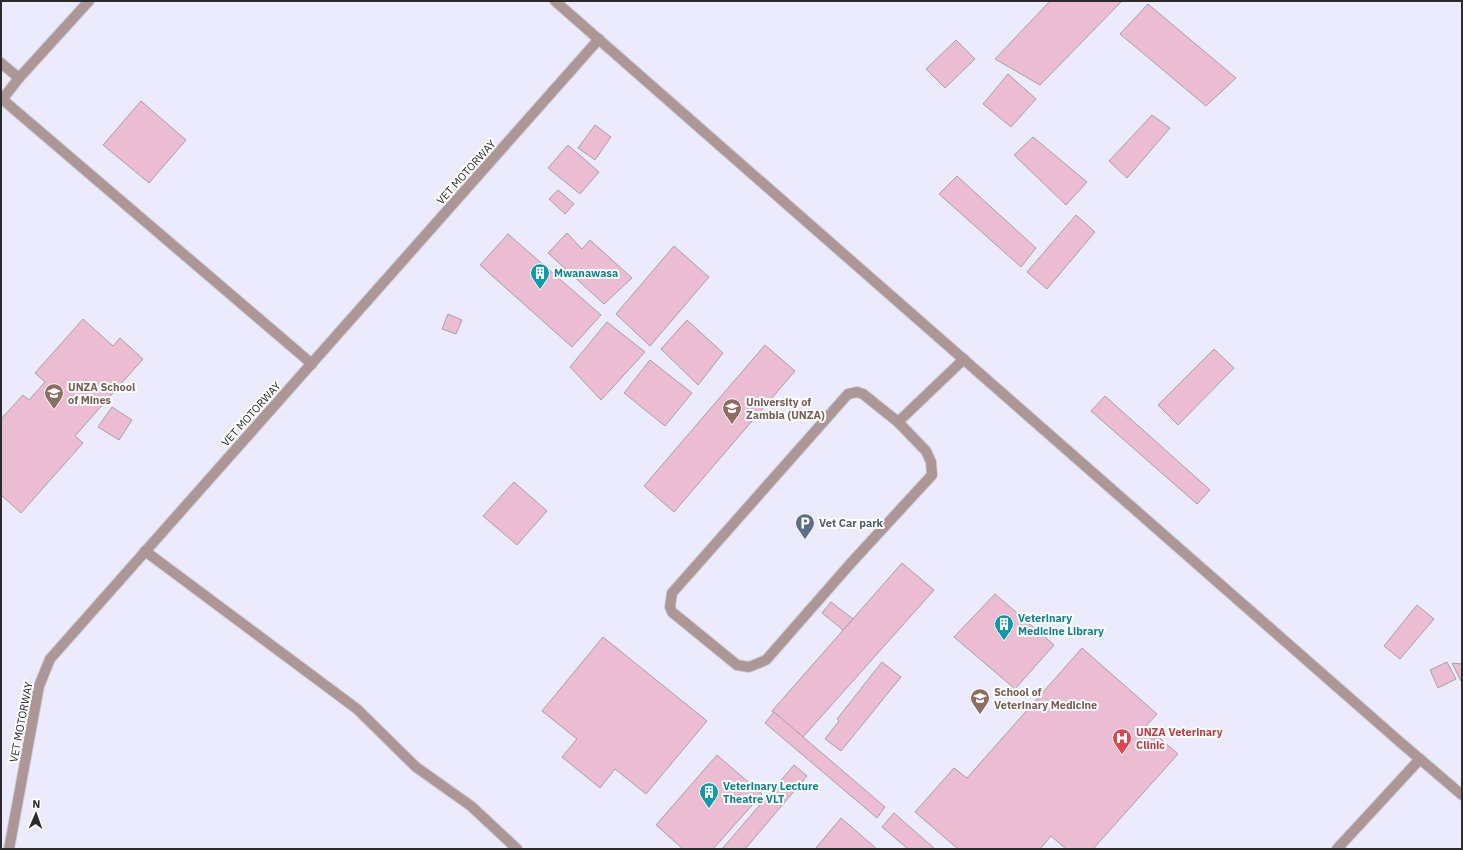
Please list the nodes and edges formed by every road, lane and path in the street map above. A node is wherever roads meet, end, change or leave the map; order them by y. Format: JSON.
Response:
{"nodes":[{"id":1,"x":89,"y":1,"type":"edge"},
{"id":2,"x":555,"y":1,"type":"edge"},
{"id":3,"x":599,"y":39,"type":"junction"},
{"id":4,"x":1,"y":63,"type":"edge"},
{"id":5,"x":19,"y":78,"type":"junction"},
{"id":6,"x":2,"y":100,"type":"edge"},
{"id":7,"x":964,"y":359,"type":"junction"},
{"id":8,"x":312,"y":364,"type":"junction"},
{"id":9,"x":898,"y":422,"type":"junction"},
{"id":10,"x":145,"y":551,"type":"junction"},
{"id":11,"x":1420,"y":759,"type":"junction"},
{"id":12,"x":1462,"y":795,"type":"edge"},
{"id":13,"x":9,"y":849,"type":"edge"},
{"id":14,"x":517,"y":849,"type":"edge"},
{"id":15,"x":1337,"y":849,"type":"edge"}],
"edges":[{"from":1,"to":5,"type":"lane"},
{"from":2,"to":3,"type":"lane"},
{"from":3,"to":7,"type":"lane"},
{"from":3,"to":8,"type":"lane","name":"VET MOTORWAY"},
{"from":4,"to":5,"type":"lane"},
{"from":5,"to":6,"type":"lane"},
{"from":6,"to":8,"type":"lane"},
{"from":7,"to":9,"type":"lane"},
{"from":7,"to":11,"type":"lane"},
{"from":8,"to":10,"type":"lane","name":"VET MOTORWAY"},
{"from":9,"to":9,"type":"lane"},
{"from":10,"to":13,"type":"lane","name":"VET MOTORWAY"},
{"from":10,"to":14,"type":"lane"},
{"from":11,"to":12,"type":"lane"},
{"from":11,"to":15,"type":"lane"}]}
